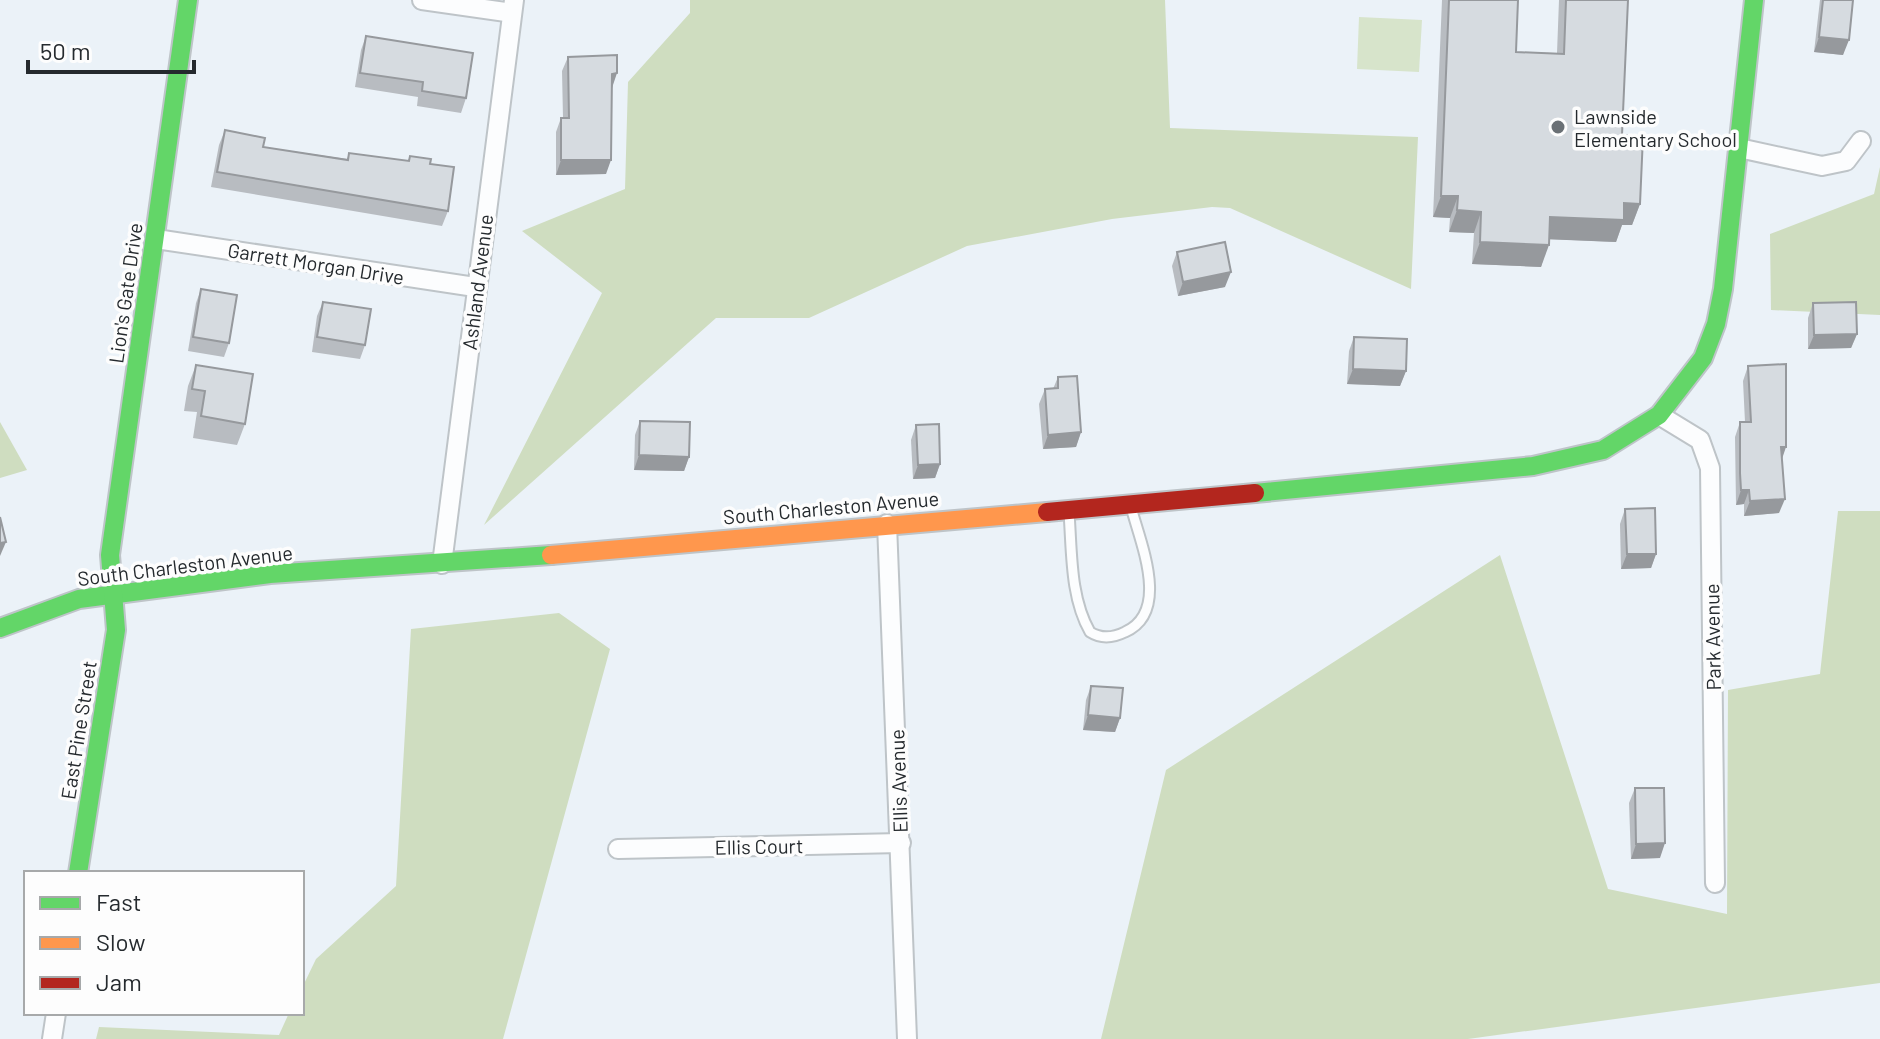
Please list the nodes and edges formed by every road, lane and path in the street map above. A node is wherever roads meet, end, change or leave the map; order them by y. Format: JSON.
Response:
{"nodes":[{"id":1,"x":188,"y":0,"type":"edge"},
{"id":2,"x":422,"y":0,"type":"edge"},
{"id":3,"x":1754,"y":0,"type":"edge"},
{"id":4,"x":513,"y":6,"type":"edge"},
{"id":5,"x":1861,"y":141,"type":"dead end"},
{"id":6,"x":1739,"y":148,"type":"junction"},
{"id":7,"x":156,"y":239,"type":"junction"},
{"id":8,"x":475,"y":287,"type":"junction"},
{"id":9,"x":1659,"y":415,"type":"junction"},
{"id":10,"x":1131,"y":503,"type":"junction"},
{"id":11,"x":1069,"y":509,"type":"junction"},
{"id":12,"x":887,"y":524,"type":"junction"},
{"id":13,"x":442,"y":564,"type":"junction"},
{"id":14,"x":113,"y":593,"type":"junction"},
{"id":15,"x":0,"y":628,"type":"edge"},
{"id":16,"x":901,"y":843,"type":"junction"},
{"id":17,"x":618,"y":849,"type":"dead end"},
{"id":18,"x":78,"y":871,"type":"edge"},
{"id":19,"x":1715,"y":883,"type":"dead end"},
{"id":20,"x":56,"y":1015,"type":"edge"},
{"id":21,"x":52,"y":1039,"type":"edge"},
{"id":22,"x":907,"y":1039,"type":"edge"}],
"edges":[{"from":1,"to":7,"type":"street","name":"Lion's Gate Drive"},
{"from":2,"to":4,"type":"street"},
{"from":3,"to":6,"type":"street"},
{"from":4,"to":8,"type":"street","name":"Ashland Avenue"},
{"from":5,"to":6,"type":"street"},
{"from":6,"to":9,"type":"street"},
{"from":7,"to":8,"type":"street","name":"Garrett Morgan Drive"},
{"from":7,"to":14,"type":"street","name":"Lion's Gate Drive"},
{"from":8,"to":13,"type":"street","name":"Ashland Avenue"},
{"from":9,"to":10,"type":"street","name":"South Charleston Avenue"},
{"from":9,"to":19,"type":"street","name":"Park Avenue"},
{"from":10,"to":11,"type":"street","name":"South Charleston Avenue"},
{"from":10,"to":11,"type":"lane"},
{"from":11,"to":12,"type":"street","name":"South Charleston Avenue"},
{"from":12,"to":13,"type":"street","name":"South Charleston Avenue"},
{"from":12,"to":16,"type":"street","name":"Ellis Avenue"},
{"from":13,"to":14,"type":"street","name":"South Charleston Avenue"},
{"from":14,"to":15,"type":"street","name":"South Charleston Avenue"},
{"from":14,"to":18,"type":"street","name":"East Pine Street"},
{"from":16,"to":17,"type":"street","name":"Ellis Court"},
{"from":16,"to":22,"type":"street","name":"Ellis Avenue"},
{"from":20,"to":21,"type":"street"}]}
